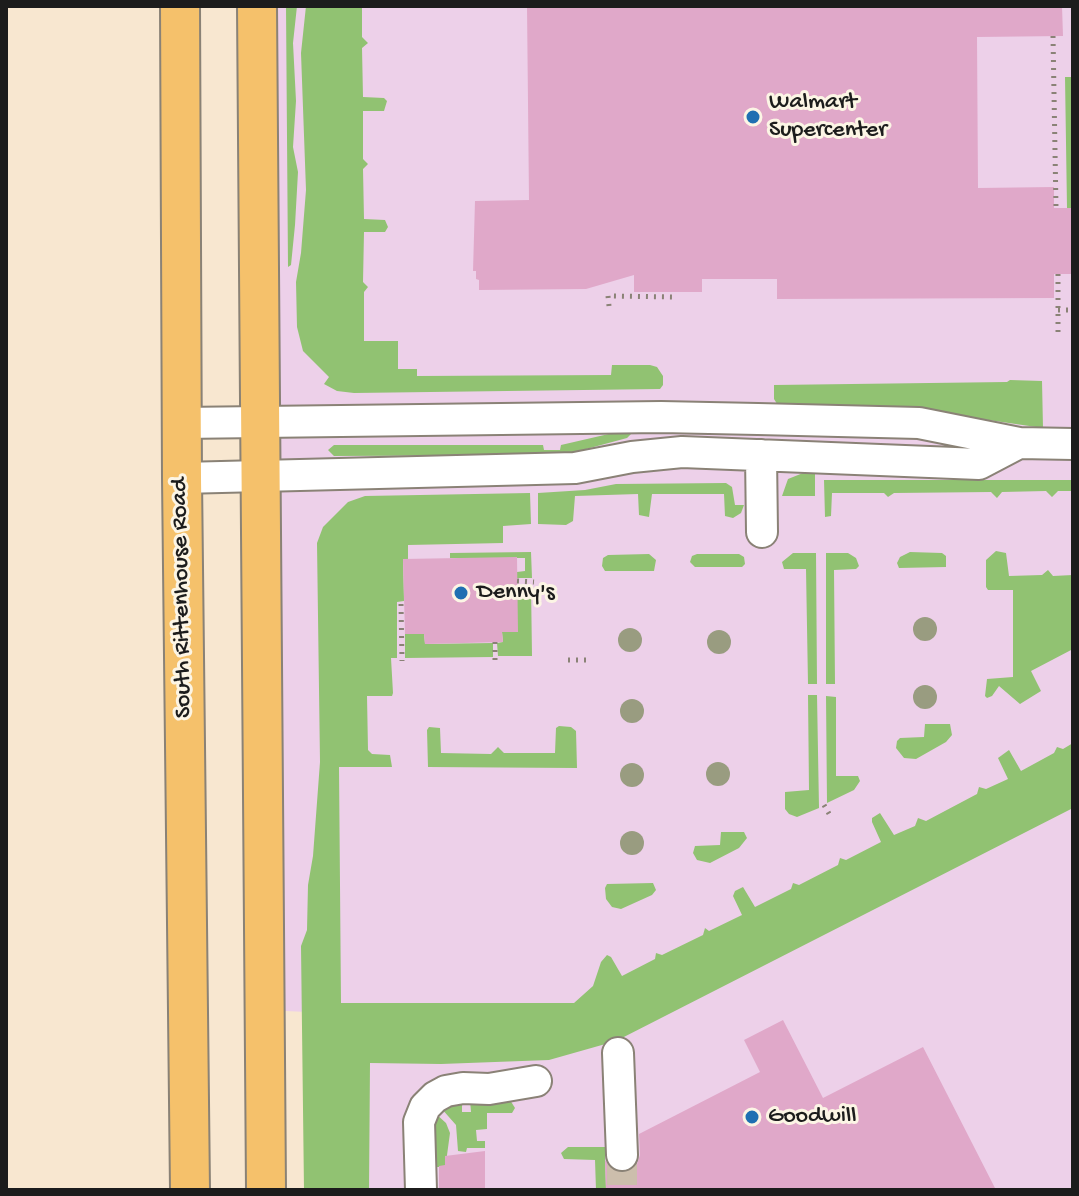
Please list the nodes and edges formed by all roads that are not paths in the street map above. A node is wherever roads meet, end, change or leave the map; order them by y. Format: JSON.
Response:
{"nodes":[{"id":1,"x":180,"y":6,"type":"edge"},
{"id":2,"x":257,"y":6,"type":"edge"},
{"id":3,"x":262,"y":422,"type":"junction"},
{"id":4,"x":181,"y":423,"type":"junction"},
{"id":5,"x":1019,"y":443,"type":"junction"},
{"id":6,"x":1073,"y":444,"type":"edge"},
{"id":7,"x":761,"y":455,"type":"junction"},
{"id":8,"x":262,"y":476,"type":"junction"},
{"id":9,"x":182,"y":478,"type":"junction"},
{"id":10,"x":762,"y":532,"type":"dead end"},
{"id":11,"x":618,"y":1053,"type":"dead end"},
{"id":12,"x":536,"y":1081,"type":"dead end"},
{"id":13,"x":622,"y":1155,"type":"tunnel mouth"},
{"id":14,"x":190,"y":1190,"type":"edge"},
{"id":15,"x":266,"y":1190,"type":"edge"},
{"id":16,"x":421,"y":1190,"type":"edge"}],
"edges":[{"from":1,"to":4,"type":"main road","name":"South Rittenhouse Road"},
{"from":2,"to":3,"type":"main road"},
{"from":3,"to":4,"type":"lane"},
{"from":3,"to":5,"type":"lane"},
{"from":3,"to":8,"type":"main road"},
{"from":4,"to":9,"type":"main road","name":"South Rittenhouse Road"},
{"from":5,"to":6,"type":"lane"},
{"from":5,"to":7,"type":"lane"},
{"from":7,"to":8,"type":"lane"},
{"from":7,"to":10,"type":"lane"},
{"from":8,"to":9,"type":"lane"},
{"from":8,"to":15,"type":"main road"},
{"from":9,"to":14,"type":"main road","name":"South Rittenhouse Road"},
{"from":11,"to":13,"type":"lane"},
{"from":12,"to":16,"type":"lane"}]}
